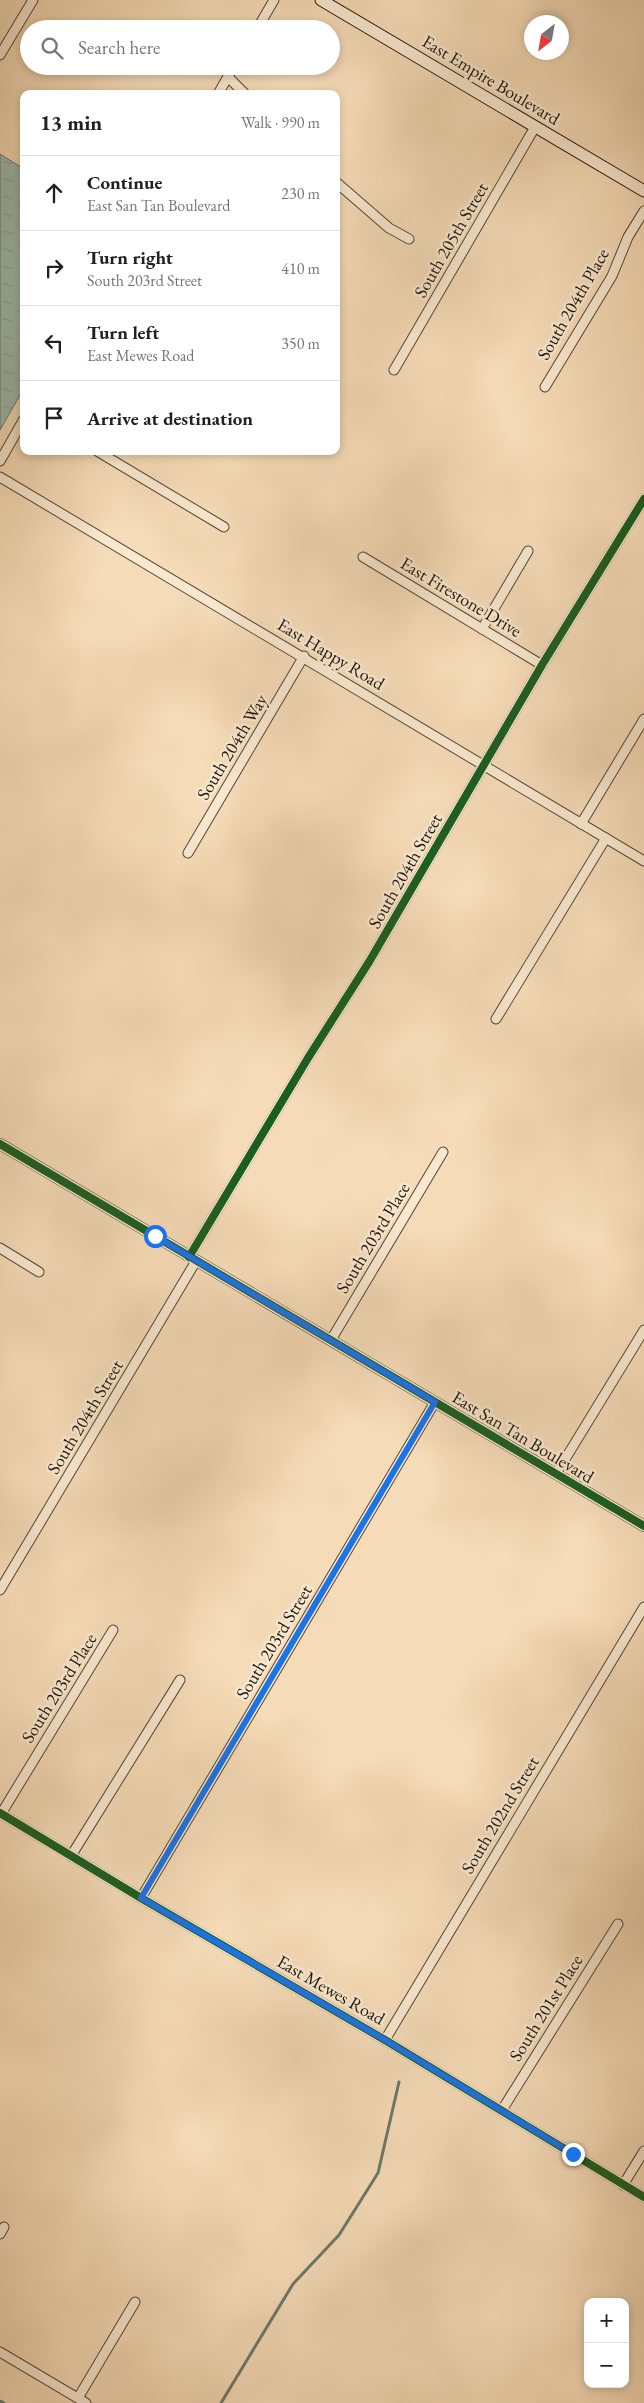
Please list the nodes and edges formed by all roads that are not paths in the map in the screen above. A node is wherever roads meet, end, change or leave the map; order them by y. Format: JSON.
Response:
{"nodes":[{"id":1,"x":33,"y":0,"type":"edge"},
{"id":2,"x":274,"y":0,"type":"edge"},
{"id":3,"x":321,"y":0,"type":"edge"},
{"id":4,"x":21,"y":20,"type":"edge"},
{"id":5,"x":262,"y":20,"type":"edge"},
{"id":6,"x":20,"y":22,"type":"edge"},
{"id":7,"x":0,"y":56,"type":"edge"},
{"id":8,"x":228,"y":77,"type":"joint"},
{"id":9,"x":220,"y":90,"type":"edge"},
{"id":10,"x":241,"y":90,"type":"edge"},
{"id":11,"x":535,"y":127,"type":"junction"},
{"id":12,"x":340,"y":185,"type":"edge"},
{"id":13,"x":644,"y":191,"type":"edge"},
{"id":14,"x":644,"y":211,"type":"edge"},
{"id":15,"x":409,"y":239,"type":"dead end"},
{"id":16,"x":394,"y":370,"type":"dead end"},
{"id":17,"x":545,"y":387,"type":"dead end"},
{"id":18,"x":20,"y":426,"type":"edge"},
{"id":19,"x":104,"y":455,"type":"edge"},
{"id":20,"x":0,"y":461,"type":"edge"},
{"id":21,"x":0,"y":477,"type":"edge"},
{"id":22,"x":644,"y":499,"type":"edge"},
{"id":23,"x":224,"y":527,"type":"dead end"},
{"id":24,"x":528,"y":551,"type":"dead end"},
{"id":25,"x":363,"y":557,"type":"dead end"},
{"id":26,"x":482,"y":628,"type":"junction"},
{"id":27,"x":304,"y":656,"type":"junction"},
{"id":28,"x":542,"y":665,"type":"junction"},
{"id":29,"x":644,"y":720,"type":"edge"},
{"id":30,"x":483,"y":765,"type":"junction"},
{"id":31,"x":581,"y":824,"type":"junction"},
{"id":32,"x":606,"y":838,"type":"junction"},
{"id":33,"x":188,"y":853,"type":"dead end"},
{"id":34,"x":644,"y":861,"type":"edge"},
{"id":35,"x":496,"y":1019,"type":"dead end"},
{"id":36,"x":0,"y":1144,"type":"edge"},
{"id":37,"x":443,"y":1152,"type":"dead end"},
{"id":38,"x":0,"y":1248,"type":"edge"},
{"id":39,"x":193,"y":1258,"type":"junction"},
{"id":40,"x":39,"y":1272,"type":"dead end"},
{"id":41,"x":644,"y":1330,"type":"edge"},
{"id":42,"x":331,"y":1340,"type":"junction"},
{"id":43,"x":435,"y":1402,"type":"junction"},
{"id":44,"x":556,"y":1474,"type":"junction"},
{"id":45,"x":644,"y":1526,"type":"edge"},
{"id":46,"x":0,"y":1590,"type":"edge"},
{"id":47,"x":644,"y":1607,"type":"edge"},
{"id":48,"x":113,"y":1630,"type":"dead end"},
{"id":49,"x":180,"y":1680,"type":"dead end"},
{"id":50,"x":0,"y":1813,"type":"edge"},
{"id":51,"x":71,"y":1856,"type":"junction"},
{"id":52,"x":141,"y":1898,"type":"junction"},
{"id":53,"x":618,"y":1924,"type":"dead end"},
{"id":54,"x":385,"y":2040,"type":"junction"},
{"id":55,"x":502,"y":2110,"type":"junction"},
{"id":56,"x":644,"y":2151,"type":"edge"},
{"id":57,"x":624,"y":2185,"type":"junction"},
{"id":58,"x":644,"y":2197,"type":"edge"},
{"id":59,"x":135,"y":2302,"type":"dead end"},
{"id":60,"x":0,"y":2352,"type":"edge"},
{"id":61,"x":82,"y":2401,"type":"edge"}],
"edges":[{"from":1,"to":4,"type":"street"},
{"from":2,"to":5,"type":"street"},
{"from":3,"to":11,"type":"main road","name":"East Empire Boulevard"},
{"from":6,"to":7,"type":"street"},
{"from":8,"to":9,"type":"street"},
{"from":8,"to":10,"type":"street"},
{"from":11,"to":13,"type":"main road","name":"East Empire Boulevard"},
{"from":11,"to":16,"type":"street","name":"South 205th Street"},
{"from":12,"to":15,"type":"street"},
{"from":14,"to":17,"type":"street","name":"South 204th Place"},
{"from":18,"to":20,"type":"street"},
{"from":19,"to":23,"type":"street"},
{"from":21,"to":27,"type":"street","name":"East Happy Road"},
{"from":22,"to":28,"type":"street","name":"South 204th Street"},
{"from":24,"to":26,"type":"street"},
{"from":25,"to":26,"type":"street","name":"East Firestone Drive"},
{"from":26,"to":28,"type":"street","name":"East Firestone Drive"},
{"from":27,"to":30,"type":"street","name":"East Happy Road"},
{"from":27,"to":33,"type":"street","name":"South 204th Way"},
{"from":28,"to":30,"type":"street","name":"South 204th Street"},
{"from":29,"to":31,"type":"street"},
{"from":30,"to":31,"type":"street","name":"East Happy Road"},
{"from":30,"to":39,"type":"street","name":"South 204th Street"},
{"from":31,"to":32,"type":"street","name":"East Happy Road"},
{"from":32,"to":34,"type":"street","name":"East Happy Road"},
{"from":32,"to":35,"type":"street"},
{"from":36,"to":39,"type":"street","name":"East San Tan Boulevard"},
{"from":37,"to":42,"type":"street","name":"South 203rd Place"},
{"from":38,"to":40,"type":"street"},
{"from":39,"to":42,"type":"street","name":"East San Tan Boulevard"},
{"from":39,"to":46,"type":"street","name":"South 204th Street"},
{"from":41,"to":44,"type":"street"},
{"from":42,"to":43,"type":"street","name":"East San Tan Boulevard"},
{"from":43,"to":44,"type":"street","name":"East San Tan Boulevard"},
{"from":43,"to":52,"type":"street","name":"South 203rd Street"},
{"from":44,"to":45,"type":"street","name":"East San Tan Boulevard"},
{"from":47,"to":54,"type":"street","name":"South 202nd Street"},
{"from":48,"to":50,"type":"street","name":"South 203rd Place"},
{"from":49,"to":51,"type":"street"},
{"from":50,"to":51,"type":"street","name":"East Mewes Road"},
{"from":51,"to":52,"type":"street","name":"East Mewes Road"},
{"from":52,"to":54,"type":"street","name":"East Mewes Road"},
{"from":53,"to":55,"type":"street","name":"South 201st Place"},
{"from":54,"to":55,"type":"street","name":"East Mewes Road"},
{"from":55,"to":57,"type":"street","name":"East Mewes Road"},
{"from":56,"to":57,"type":"street"},
{"from":57,"to":58,"type":"street","name":"East Mewes Road"},
{"from":59,"to":61,"type":"street"},
{"from":60,"to":61,"type":"street"}]}
